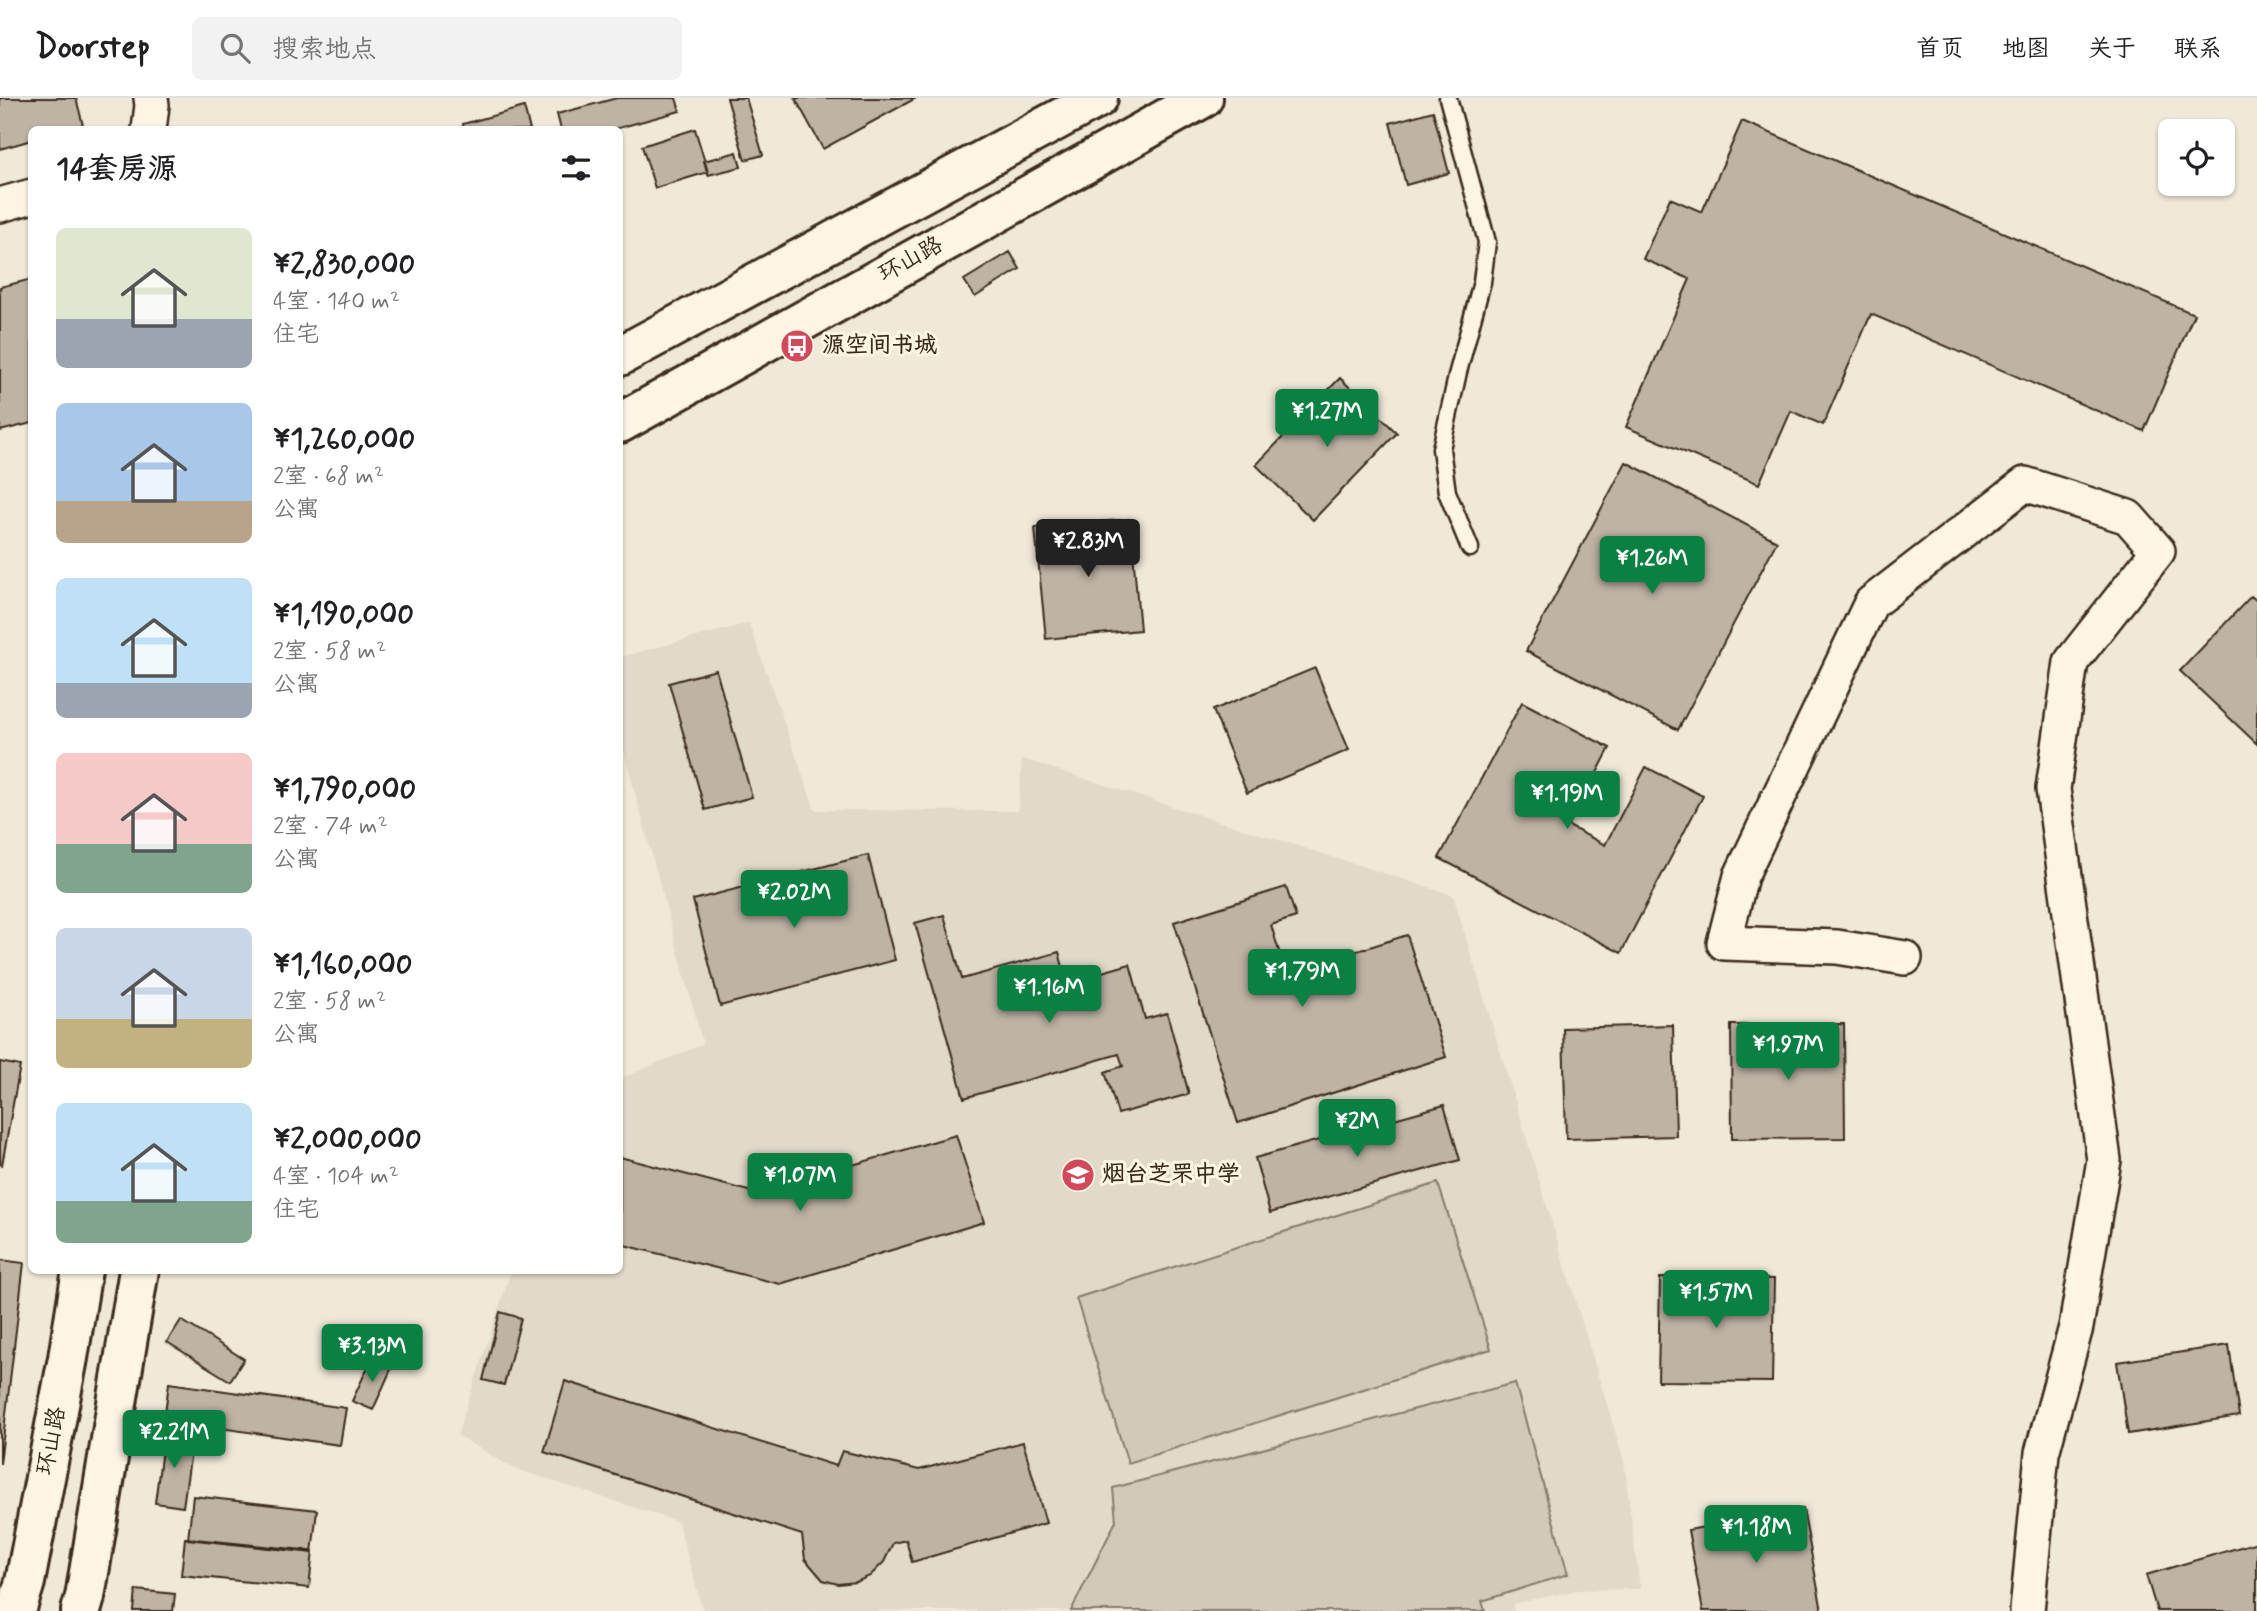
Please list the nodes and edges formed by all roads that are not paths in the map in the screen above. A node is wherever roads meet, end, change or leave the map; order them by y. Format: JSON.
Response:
{"nodes":[{"id":1,"x":151,"y":98,"type":"edge"},
{"id":2,"x":1098,"y":98,"type":"edge"},
{"id":3,"x":1203,"y":98,"type":"edge"},
{"id":4,"x":1448,"y":98,"type":"edge"},
{"id":5,"x":149,"y":126,"type":"edge"},
{"id":6,"x":28,"y":198,"type":"edge"},
{"id":7,"x":0,"y":205,"type":"edge"},
{"id":8,"x":623,"y":354,"type":"edge"},
{"id":9,"x":623,"y":421,"type":"edge"},
{"id":10,"x":1470,"y":548,"type":"dead end"},
{"id":11,"x":1905,"y":958,"type":"dead end"},
{"id":12,"x":81,"y":1274,"type":"edge"},
{"id":13,"x":138,"y":1274,"type":"edge"},
{"id":14,"x":16,"y":1611,"type":"edge"},
{"id":15,"x":81,"y":1611,"type":"edge"},
{"id":16,"x":2027,"y":1611,"type":"edge"}],
"edges":[{"from":1,"to":5,"type":"street"},
{"from":2,"to":8,"type":"main road"},
{"from":3,"to":9,"type":"main road","name":"环山路"},
{"from":4,"to":10,"type":"lane"},
{"from":6,"to":7,"type":"street"},
{"from":11,"to":16,"type":"street"},
{"from":12,"to":14,"type":"main road","name":"环山路"},
{"from":13,"to":15,"type":"main road"}]}
